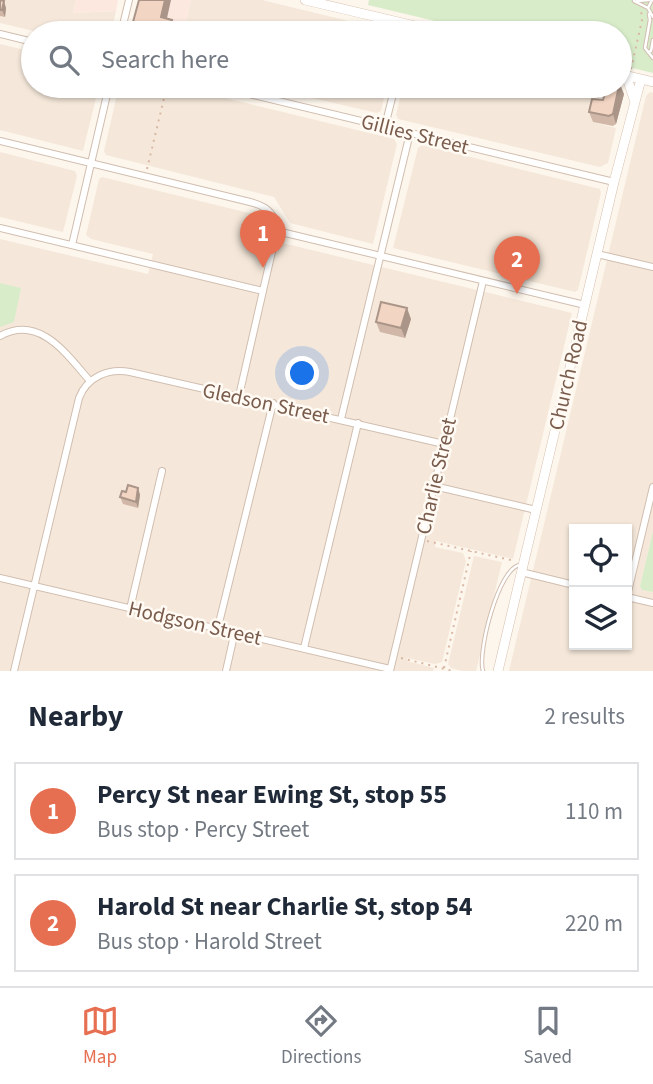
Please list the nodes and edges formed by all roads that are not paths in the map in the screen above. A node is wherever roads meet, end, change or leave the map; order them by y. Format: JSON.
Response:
{"nodes":[{"id":1,"x":129,"y":0,"type":"edge"},
{"id":2,"x":305,"y":0,"type":"edge"},
{"id":3,"x":650,"y":0,"type":"edge"},
{"id":4,"x":648,"y":8,"type":"junction"},
{"id":5,"x":649,"y":14,"type":"junction"},
{"id":6,"x":653,"y":17,"type":"edge"},
{"id":7,"x":124,"y":21,"type":"edge"},
{"id":8,"x":380,"y":21,"type":"edge"},
{"id":9,"x":0,"y":34,"type":"edge"},
{"id":10,"x":21,"y":39,"type":"edge"},
{"id":11,"x":653,"y":40,"type":"edge"},
{"id":12,"x":648,"y":52,"type":"junction"},
{"id":13,"x":653,"y":58,"type":"edge"},
{"id":14,"x":632,"y":75,"type":"edge"},
{"id":15,"x":641,"y":79,"type":"junction"},
{"id":16,"x":653,"y":82,"type":"edge"},
{"id":17,"x":632,"y":92,"type":"edge"},
{"id":18,"x":106,"y":98,"type":"edge"},
{"id":19,"x":265,"y":98,"type":"edge"},
{"id":20,"x":392,"y":98,"type":"edge"},
{"id":21,"x":635,"y":102,"type":"junction"},
{"id":22,"x":385,"y":127,"type":"junction"},
{"id":23,"x":410,"y":132,"type":"junction"},
{"id":24,"x":0,"y":141,"type":"edge"},
{"id":25,"x":91,"y":163,"type":"junction"},
{"id":26,"x":614,"y":181,"type":"junction"},
{"id":27,"x":0,"y":228,"type":"edge"},
{"id":28,"x":277,"y":231,"type":"junction"},
{"id":29,"x":72,"y":245,"type":"junction"},
{"id":30,"x":597,"y":254,"type":"junction"},
{"id":31,"x":381,"y":256,"type":"junction"},
{"id":32,"x":653,"y":267,"type":"edge"},
{"id":33,"x":483,"y":281,"type":"junction"},
{"id":34,"x":263,"y":291,"type":"junction"},
{"id":35,"x":585,"y":305,"type":"junction"},
{"id":36,"x":0,"y":336,"type":"edge"},
{"id":37,"x":90,"y":381,"type":"junction"},
{"id":38,"x":239,"y":396,"type":"junction"},
{"id":39,"x":273,"y":403,"type":"junction"},
{"id":40,"x":341,"y":419,"type":"junction"},
{"id":41,"x":358,"y":423,"type":"junction"},
{"id":42,"x":444,"y":444,"type":"junction"},
{"id":43,"x":162,"y":471,"type":"dead end"},
{"id":44,"x":434,"y":486,"type":"junction"},
{"id":45,"x":652,"y":491,"type":"edge"},
{"id":46,"x":536,"y":510,"type":"junction"},
{"id":47,"x":520,"y":566,"type":"junction"},
{"id":48,"x":0,"y":578,"type":"edge"},
{"id":49,"x":569,"y":583,"type":"edge"},
{"id":50,"x":34,"y":586,"type":"junction"},
{"id":51,"x":629,"y":587,"type":"edge"},
{"id":52,"x":632,"y":597,"type":"edge"},
{"id":53,"x":653,"y":603,"type":"edge"},
{"id":54,"x":130,"y":609,"type":"junction"},
{"id":55,"x":218,"y":627,"type":"junction"},
{"id":56,"x":235,"y":631,"type":"junction"},
{"id":57,"x":304,"y":648,"type":"junction"},
{"id":58,"x":390,"y":670,"type":"edge"},
{"id":59,"x":14,"y":671,"type":"edge"},
{"id":60,"x":226,"y":671,"type":"edge"},
{"id":61,"x":483,"y":671,"type":"edge"},
{"id":62,"x":498,"y":671,"type":"edge"}],
"edges":[{"from":1,"to":7,"type":"street"},
{"from":2,"to":8,"type":"street"},
{"from":3,"to":4,"type":"lane"},
{"from":3,"to":4,"type":"lane"},
{"from":4,"to":5,"type":"lane"},
{"from":5,"to":6,"type":"lane"},
{"from":5,"to":12,"type":"lane"},
{"from":9,"to":10,"type":"street"},
{"from":11,"to":12,"type":"lane"},
{"from":12,"to":13,"type":"lane"},
{"from":14,"to":15,"type":"street"},
{"from":15,"to":16,"type":"street"},
{"from":15,"to":21,"type":"street","name":"Church Road"},
{"from":17,"to":21,"type":"street"},
{"from":18,"to":25,"type":"street"},
{"from":19,"to":22,"type":"street","name":"Gillies Street"},
{"from":20,"to":22,"type":"street"},
{"from":21,"to":26,"type":"street","name":"Church Road"},
{"from":22,"to":23,"type":"street","name":"Gillies Street"},
{"from":23,"to":26,"type":"street","name":"Gillies Street"},
{"from":23,"to":31,"type":"street"},
{"from":24,"to":25,"type":"street"},
{"from":25,"to":28,"type":"street"},
{"from":25,"to":29,"type":"street"},
{"from":26,"to":30,"type":"street","name":"Church Road"},
{"from":27,"to":29,"type":"street"},
{"from":28,"to":31,"type":"street"},
{"from":28,"to":34,"type":"street"},
{"from":29,"to":34,"type":"street"},
{"from":30,"to":32,"type":"street"},
{"from":30,"to":35,"type":"street","name":"Church Road"},
{"from":31,"to":33,"type":"street"},
{"from":31,"to":40,"type":"street"},
{"from":33,"to":35,"type":"street"},
{"from":33,"to":42,"type":"street","name":"Charlie Street"},
{"from":34,"to":38,"type":"street"},
{"from":35,"to":46,"type":"street","name":"Church Road"},
{"from":36,"to":37,"type":"street"},
{"from":37,"to":38,"type":"street","name":"Gledson Street"},
{"from":37,"to":50,"type":"street"},
{"from":38,"to":39,"type":"street","name":"Gledson Street"},
{"from":39,"to":40,"type":"street","name":"Gledson Street"},
{"from":39,"to":55,"type":"street"},
{"from":40,"to":41,"type":"street","name":"Gledson Street"},
{"from":41,"to":42,"type":"street","name":"Gledson Street"},
{"from":41,"to":57,"type":"street"},
{"from":42,"to":44,"type":"street","name":"Charlie Street"},
{"from":43,"to":54,"type":"street"},
{"from":44,"to":46,"type":"street"},
{"from":44,"to":58,"type":"street","name":"Charlie Street"},
{"from":45,"to":51,"type":"street"},
{"from":46,"to":47,"type":"street","name":"Church Road"},
{"from":47,"to":49,"type":"street"},
{"from":47,"to":61,"type":"lane"},
{"from":47,"to":62,"type":"street","name":"Church Road"},
{"from":48,"to":50,"type":"street","name":"Hodgson Street"},
{"from":50,"to":54,"type":"street","name":"Hodgson Street"},
{"from":50,"to":59,"type":"street"},
{"from":52,"to":53,"type":"street"},
{"from":54,"to":55,"type":"street","name":"Hodgson Street"},
{"from":55,"to":56,"type":"street","name":"Hodgson Street"},
{"from":56,"to":57,"type":"street","name":"Hodgson Street"},
{"from":56,"to":60,"type":"street"},
{"from":57,"to":58,"type":"street","name":"Hodgson Street"}]}
